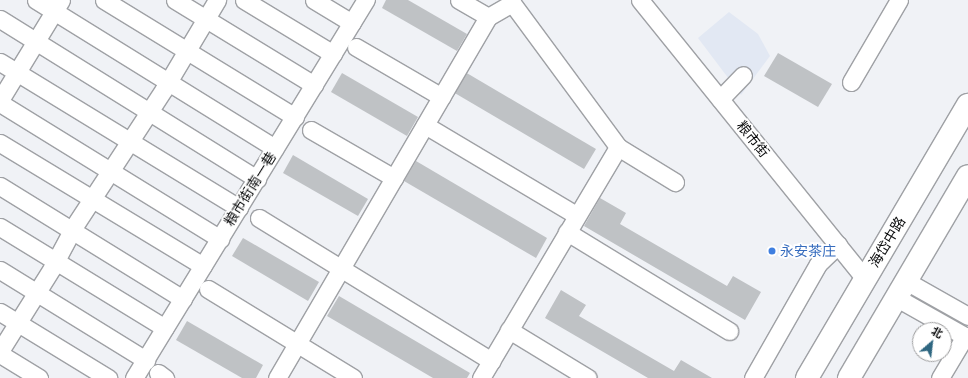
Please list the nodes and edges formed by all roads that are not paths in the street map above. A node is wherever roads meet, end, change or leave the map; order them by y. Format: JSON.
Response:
{"nodes":[{"id":1,"x":36,"y":0,"type":"edge"},
{"id":2,"x":104,"y":0,"type":"edge"},
{"id":3,"x":175,"y":0,"type":"edge"},
{"id":4,"x":218,"y":0,"type":"edge"},
{"id":5,"x":244,"y":0,"type":"edge"},
{"id":6,"x":314,"y":0,"type":"edge"},
{"id":7,"x":366,"y":0,"type":"edge"},
{"id":8,"x":459,"y":0,"type":"edge"},
{"id":9,"x":640,"y":0,"type":"edge"},
{"id":10,"x":899,"y":0,"type":"edge"},
{"id":11,"x":58,"y":6,"type":"edge"},
{"id":12,"x":488,"y":17,"type":"junction"},
{"id":13,"x":206,"y":19,"type":"junction"},
{"id":14,"x":0,"y":20,"type":"edge"},
{"id":15,"x":352,"y":23,"type":"junction"},
{"id":16,"x":36,"y":42,"type":"junction"},
{"id":17,"x":356,"y":47,"type":"dead end"},
{"id":18,"x":187,"y":51,"type":"junction"},
{"id":19,"x":333,"y":54,"type":"junction"},
{"id":20,"x":0,"y":62,"type":"edge"},
{"id":21,"x":17,"y":72,"type":"junction"},
{"id":22,"x":743,"y":75,"type":"dead end"},
{"id":23,"x":168,"y":82,"type":"junction"},
{"id":24,"x":851,"y":82,"type":"dead end"},
{"id":25,"x":314,"y":85,"type":"junction"},
{"id":26,"x":442,"y":97,"type":"junction"},
{"id":27,"x":720,"y":99,"type":"junction"},
{"id":28,"x":0,"y":100,"type":"edge"},
{"id":29,"x":0,"y":103,"type":"edge"},
{"id":30,"x":968,"y":106,"type":"edge"},
{"id":31,"x":149,"y":112,"type":"junction"},
{"id":32,"x":295,"y":117,"type":"junction"},
{"id":33,"x":425,"y":125,"type":"junction"},
{"id":34,"x":311,"y":130,"type":"dead end"},
{"id":35,"x":130,"y":141,"type":"junction"},
{"id":36,"x":0,"y":143,"type":"edge"},
{"id":37,"x":618,"y":147,"type":"junction"},
{"id":38,"x":276,"y":148,"type":"junction"},
{"id":39,"x":110,"y":171,"type":"junction"},
{"id":40,"x":968,"y":176,"type":"edge"},
{"id":41,"x":257,"y":178,"type":"junction"},
{"id":42,"x":394,"y":178,"type":"junction"},
{"id":43,"x":675,"y":182,"type":"dead end"},
{"id":44,"x":0,"y":186,"type":"edge"},
{"id":45,"x":92,"y":199,"type":"junction"},
{"id":46,"x":239,"y":208,"type":"junction"},
{"id":47,"x":571,"y":212,"type":"dead end"},
{"id":48,"x":259,"y":218,"type":"dead end"},
{"id":49,"x":0,"y":228,"type":"edge"},
{"id":50,"x":72,"y":231,"type":"junction"},
{"id":51,"x":567,"y":232,"type":"junction"},
{"id":52,"x":220,"y":239,"type":"junction"},
{"id":53,"x":838,"y":245,"type":"junction"},
{"id":54,"x":56,"y":262,"type":"junction"},
{"id":55,"x":203,"y":266,"type":"junction"},
{"id":56,"x":341,"y":269,"type":"junction"},
{"id":57,"x":0,"y":270,"type":"edge"},
{"id":58,"x":865,"y":279,"type":"junction"},
{"id":59,"x":208,"y":289,"type":"dead end"},
{"id":60,"x":902,"y":289,"type":"junction"},
{"id":61,"x":37,"y":292,"type":"junction"},
{"id":62,"x":183,"y":299,"type":"junction"},
{"id":63,"x":0,"y":312,"type":"edge"},
{"id":64,"x":968,"y":316,"type":"edge"},
{"id":65,"x":17,"y":322,"type":"junction"},
{"id":66,"x":165,"y":328,"type":"junction"},
{"id":67,"x":509,"y":330,"type":"junction"},
{"id":68,"x":729,"y":331,"type":"dead end"},
{"id":69,"x":966,"y":337,"type":"edge"},
{"id":70,"x":297,"y":344,"type":"junction"},
{"id":71,"x":0,"y":352,"type":"edge"},
{"id":72,"x":146,"y":360,"type":"junction"},
{"id":73,"x":491,"y":360,"type":"junction"},
{"id":74,"x":39,"y":378,"type":"edge"},
{"id":75,"x":108,"y":378,"type":"edge"},
{"id":76,"x":134,"y":378,"type":"edge"},
{"id":77,"x":277,"y":378,"type":"edge"},
{"id":78,"x":353,"y":378,"type":"edge"},
{"id":79,"x":481,"y":378,"type":"edge"},
{"id":80,"x":588,"y":378,"type":"edge"},
{"id":81,"x":753,"y":378,"type":"edge"},
{"id":82,"x":807,"y":378,"type":"edge"},
{"id":83,"x":849,"y":378,"type":"edge"},
{"id":84,"x":940,"y":378,"type":"edge"}],
"edges":[{"from":1,"to":11,"type":"street"},
{"from":2,"to":18,"type":"street"},
{"from":3,"to":13,"type":"street"},
{"from":4,"to":13,"type":"street"},
{"from":5,"to":19,"type":"street"},
{"from":6,"to":15,"type":"street"},
{"from":7,"to":15,"type":"street","name":"粮市街南一巷"},
{"from":8,"to":12,"type":"street"},
{"from":9,"to":27,"type":"street","name":"粮市街"},
{"from":10,"to":24,"type":"street"},
{"from":11,"to":16,"type":"street"},
{"from":11,"to":23,"type":"street"},
{"from":12,"to":26,"type":"street"},
{"from":12,"to":37,"type":"street"},
{"from":13,"to":18,"type":"street"},
{"from":13,"to":25,"type":"street"},
{"from":14,"to":16,"type":"street"},
{"from":15,"to":19,"type":"street","name":"粮市街南一巷"},
{"from":16,"to":21,"type":"street"},
{"from":16,"to":31,"type":"street"},
{"from":17,"to":26,"type":"street"},
{"from":18,"to":23,"type":"street"},
{"from":18,"to":32,"type":"street"},
{"from":19,"to":25,"type":"street","name":"粮市街南一巷"},
{"from":20,"to":21,"type":"street"},
{"from":21,"to":28,"type":"street"},
{"from":21,"to":35,"type":"street"},
{"from":22,"to":27,"type":"street"},
{"from":23,"to":31,"type":"street"},
{"from":23,"to":38,"type":"street"},
{"from":25,"to":32,"type":"street","name":"粮市街南一巷"},
{"from":26,"to":33,"type":"street"},
{"from":27,"to":53,"type":"street","name":"粮市街"},
{"from":29,"to":39,"type":"street"},
{"from":30,"to":58,"type":"main road","name":"海岱中路"},
{"from":31,"to":35,"type":"street"},
{"from":31,"to":41,"type":"street"},
{"from":32,"to":38,"type":"street","name":"粮市街南一巷"},
{"from":33,"to":42,"type":"street"},
{"from":33,"to":47,"type":"street"},
{"from":34,"to":42,"type":"street"},
{"from":35,"to":39,"type":"street"},
{"from":35,"to":46,"type":"street"},
{"from":36,"to":45,"type":"street"},
{"from":37,"to":43,"type":"street"},
{"from":37,"to":51,"type":"street"},
{"from":38,"to":41,"type":"street","name":"粮市街南一巷"},
{"from":39,"to":45,"type":"street"},
{"from":39,"to":52,"type":"street"},
{"from":40,"to":60,"type":"main road"},
{"from":41,"to":46,"type":"street","name":"粮市街南一巷"},
{"from":42,"to":56,"type":"street"},
{"from":44,"to":50,"type":"street"},
{"from":45,"to":50,"type":"street"},
{"from":45,"to":55,"type":"street"},
{"from":46,"to":52,"type":"street","name":"粮市街南一巷"},
{"from":48,"to":56,"type":"street"},
{"from":49,"to":54,"type":"street"},
{"from":50,"to":54,"type":"street"},
{"from":50,"to":62,"type":"street"},
{"from":51,"to":67,"type":"street"},
{"from":51,"to":68,"type":"street"},
{"from":52,"to":55,"type":"street","name":"粮市街南一巷"},
{"from":53,"to":58,"type":"street","name":"粮市街"},
{"from":53,"to":81,"type":"street"},
{"from":54,"to":61,"type":"street"},
{"from":54,"to":66,"type":"street"},
{"from":55,"to":62,"type":"street","name":"粮市街南一巷"},
{"from":56,"to":70,"type":"street"},
{"from":56,"to":73,"type":"street"},
{"from":57,"to":61,"type":"street"},
{"from":58,"to":82,"type":"main road","name":"海岱中路"},
{"from":59,"to":70,"type":"street"},
{"from":60,"to":64,"type":"street"},
{"from":60,"to":69,"type":"street"},
{"from":60,"to":83,"type":"main road"},
{"from":61,"to":65,"type":"street"},
{"from":61,"to":72,"type":"street"},
{"from":62,"to":66,"type":"street","name":"粮市街南一巷"},
{"from":63,"to":65,"type":"street"},
{"from":65,"to":71,"type":"street"},
{"from":65,"to":75,"type":"street"},
{"from":66,"to":72,"type":"street","name":"粮市街南一巷"},
{"from":67,"to":73,"type":"street"},
{"from":67,"to":80,"type":"street"},
{"from":69,"to":84,"type":"street"},
{"from":70,"to":77,"type":"street"},
{"from":70,"to":78,"type":"street"},
{"from":71,"to":74,"type":"street"},
{"from":72,"to":76,"type":"street","name":"粮市街南一巷"},
{"from":73,"to":79,"type":"street"}]}
